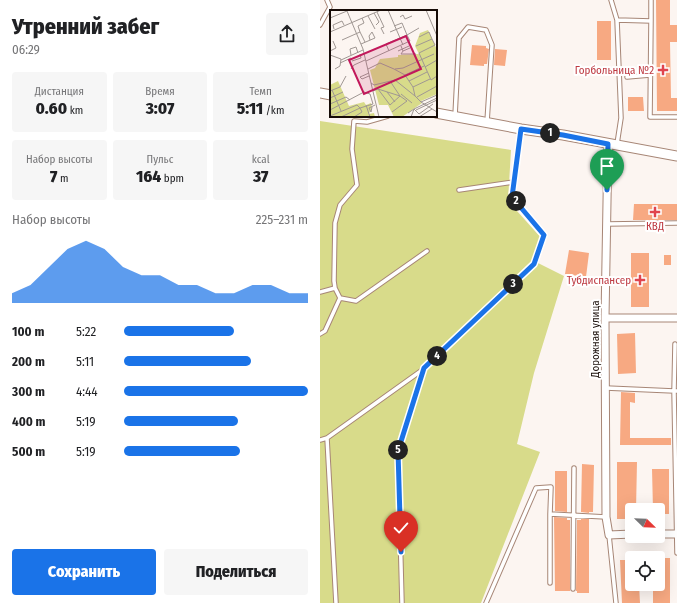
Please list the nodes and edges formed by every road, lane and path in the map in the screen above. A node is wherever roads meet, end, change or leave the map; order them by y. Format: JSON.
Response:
{"nodes":[{"id":1,"x":327,"y":0,"type":"edge"},
{"id":2,"x":611,"y":0,"type":"edge"},
{"id":3,"x":651,"y":0,"type":"edge"},
{"id":4,"x":617,"y":20,"type":"junction"},
{"id":5,"x":651,"y":21,"type":"junction"},
{"id":6,"x":320,"y":25,"type":"edge"},
{"id":7,"x":650,"y":75,"type":"junction"},
{"id":8,"x":627,"y":76,"type":"dead end"},
{"id":9,"x":320,"y":93,"type":"edge"},
{"id":10,"x":330,"y":95,"type":"edge"},
{"id":11,"x":437,"y":113,"type":"edge"},
{"id":12,"x":384,"y":117,"type":"edge"},
{"id":13,"x":455,"y":117,"type":"junction"},
{"id":14,"x":677,"y":117,"type":"edge"},
{"id":15,"x":487,"y":123,"type":"junction"},
{"id":16,"x":521,"y":129,"type":"junction"},
{"id":17,"x":612,"y":145,"type":"junction"},
{"id":18,"x":677,"y":156,"type":"edge"},
{"id":19,"x":514,"y":182,"type":"junction"},
{"id":20,"x":460,"y":190,"type":"dead end"},
{"id":21,"x":607,"y":224,"type":"junction"},
{"id":22,"x":677,"y":224,"type":"edge"},
{"id":23,"x":427,"y":251,"type":"dead end"},
{"id":24,"x":335,"y":288,"type":"junction"},
{"id":25,"x":320,"y":292,"type":"edge"},
{"id":26,"x":340,"y":298,"type":"junction"},
{"id":27,"x":605,"y":318,"type":"junction"},
{"id":28,"x":677,"y":318,"type":"edge"},
{"id":29,"x":320,"y":334,"type":"edge"},
{"id":30,"x":675,"y":344,"type":"dead end"},
{"id":31,"x":424,"y":368,"type":"junction"},
{"id":32,"x":606,"y":388,"type":"junction"},
{"id":33,"x":676,"y":391,"type":"edge"},
{"id":34,"x":327,"y":438,"type":"junction"},
{"id":35,"x":320,"y":440,"type":"edge"},
{"id":36,"x":574,"y":468,"type":"dead end"},
{"id":37,"x":550,"y":514,"type":"junction"},
{"id":38,"x":573,"y":516,"type":"junction"},
{"id":39,"x":606,"y":517,"type":"junction"},
{"id":40,"x":625,"y":534,"type":"edge"},
{"id":41,"x":665,"y":534,"type":"edge"},
{"id":42,"x":677,"y":534,"type":"edge"},
{"id":43,"x":609,"y":535,"type":"junction"},
{"id":44,"x":677,"y":553,"type":"edge"},
{"id":45,"x":550,"y":583,"type":"dead end"},
{"id":46,"x":573,"y":590,"type":"dead end"},
{"id":47,"x":336,"y":603,"type":"edge"},
{"id":48,"x":402,"y":603,"type":"edge"},
{"id":49,"x":486,"y":603,"type":"edge"},
{"id":50,"x":616,"y":603,"type":"edge"}],
"edges":[{"from":1,"to":6,"type":"lane"},
{"from":2,"to":4,"type":"lane"},
{"from":3,"to":5,"type":"lane"},
{"from":4,"to":5,"type":"lane"},
{"from":4,"to":17,"type":"lane"},
{"from":5,"to":7,"type":"lane"},
{"from":7,"to":8,"type":"lane"},
{"from":7,"to":14,"type":"lane"},
{"from":9,"to":10,"type":"street"},
{"from":11,"to":13,"type":"street"},
{"from":12,"to":24,"type":"lane"},
{"from":13,"to":15,"type":"street"},
{"from":13,"to":15,"type":"lane"},
{"from":15,"to":16,"type":"street"},
{"from":16,"to":17,"type":"street"},
{"from":16,"to":19,"type":"lane"},
{"from":17,"to":18,"type":"street"},
{"from":17,"to":21,"type":"street","name":"Дорожная улица"},
{"from":19,"to":20,"type":"lane"},
{"from":19,"to":31,"type":"lane"},
{"from":21,"to":22,"type":"lane"},
{"from":21,"to":27,"type":"street","name":"Дорожная улица"},
{"from":23,"to":26,"type":"lane"},
{"from":24,"to":25,"type":"lane"},
{"from":24,"to":26,"type":"lane"},
{"from":26,"to":29,"type":"lane"},
{"from":27,"to":28,"type":"street"},
{"from":27,"to":32,"type":"street","name":"Дорожная улица"},
{"from":30,"to":33,"type":"lane"},
{"from":31,"to":34,"type":"lane"},
{"from":31,"to":48,"type":"lane"},
{"from":32,"to":33,"type":"lane"},
{"from":32,"to":39,"type":"street","name":"Дорожная улица"},
{"from":33,"to":42,"type":"lane"},
{"from":34,"to":35,"type":"lane"},
{"from":34,"to":47,"type":"lane"},
{"from":36,"to":38,"type":"lane"},
{"from":37,"to":38,"type":"lane"},
{"from":37,"to":45,"type":"lane"},
{"from":37,"to":49,"type":"lane"},
{"from":38,"to":39,"type":"lane"},
{"from":38,"to":46,"type":"lane"},
{"from":39,"to":43,"type":"street","name":"Дорожная улица"},
{"from":40,"to":43,"type":"street"},
{"from":41,"to":42,"type":"street"},
{"from":42,"to":44,"type":"lane"},
{"from":43,"to":50,"type":"lane"}]}
